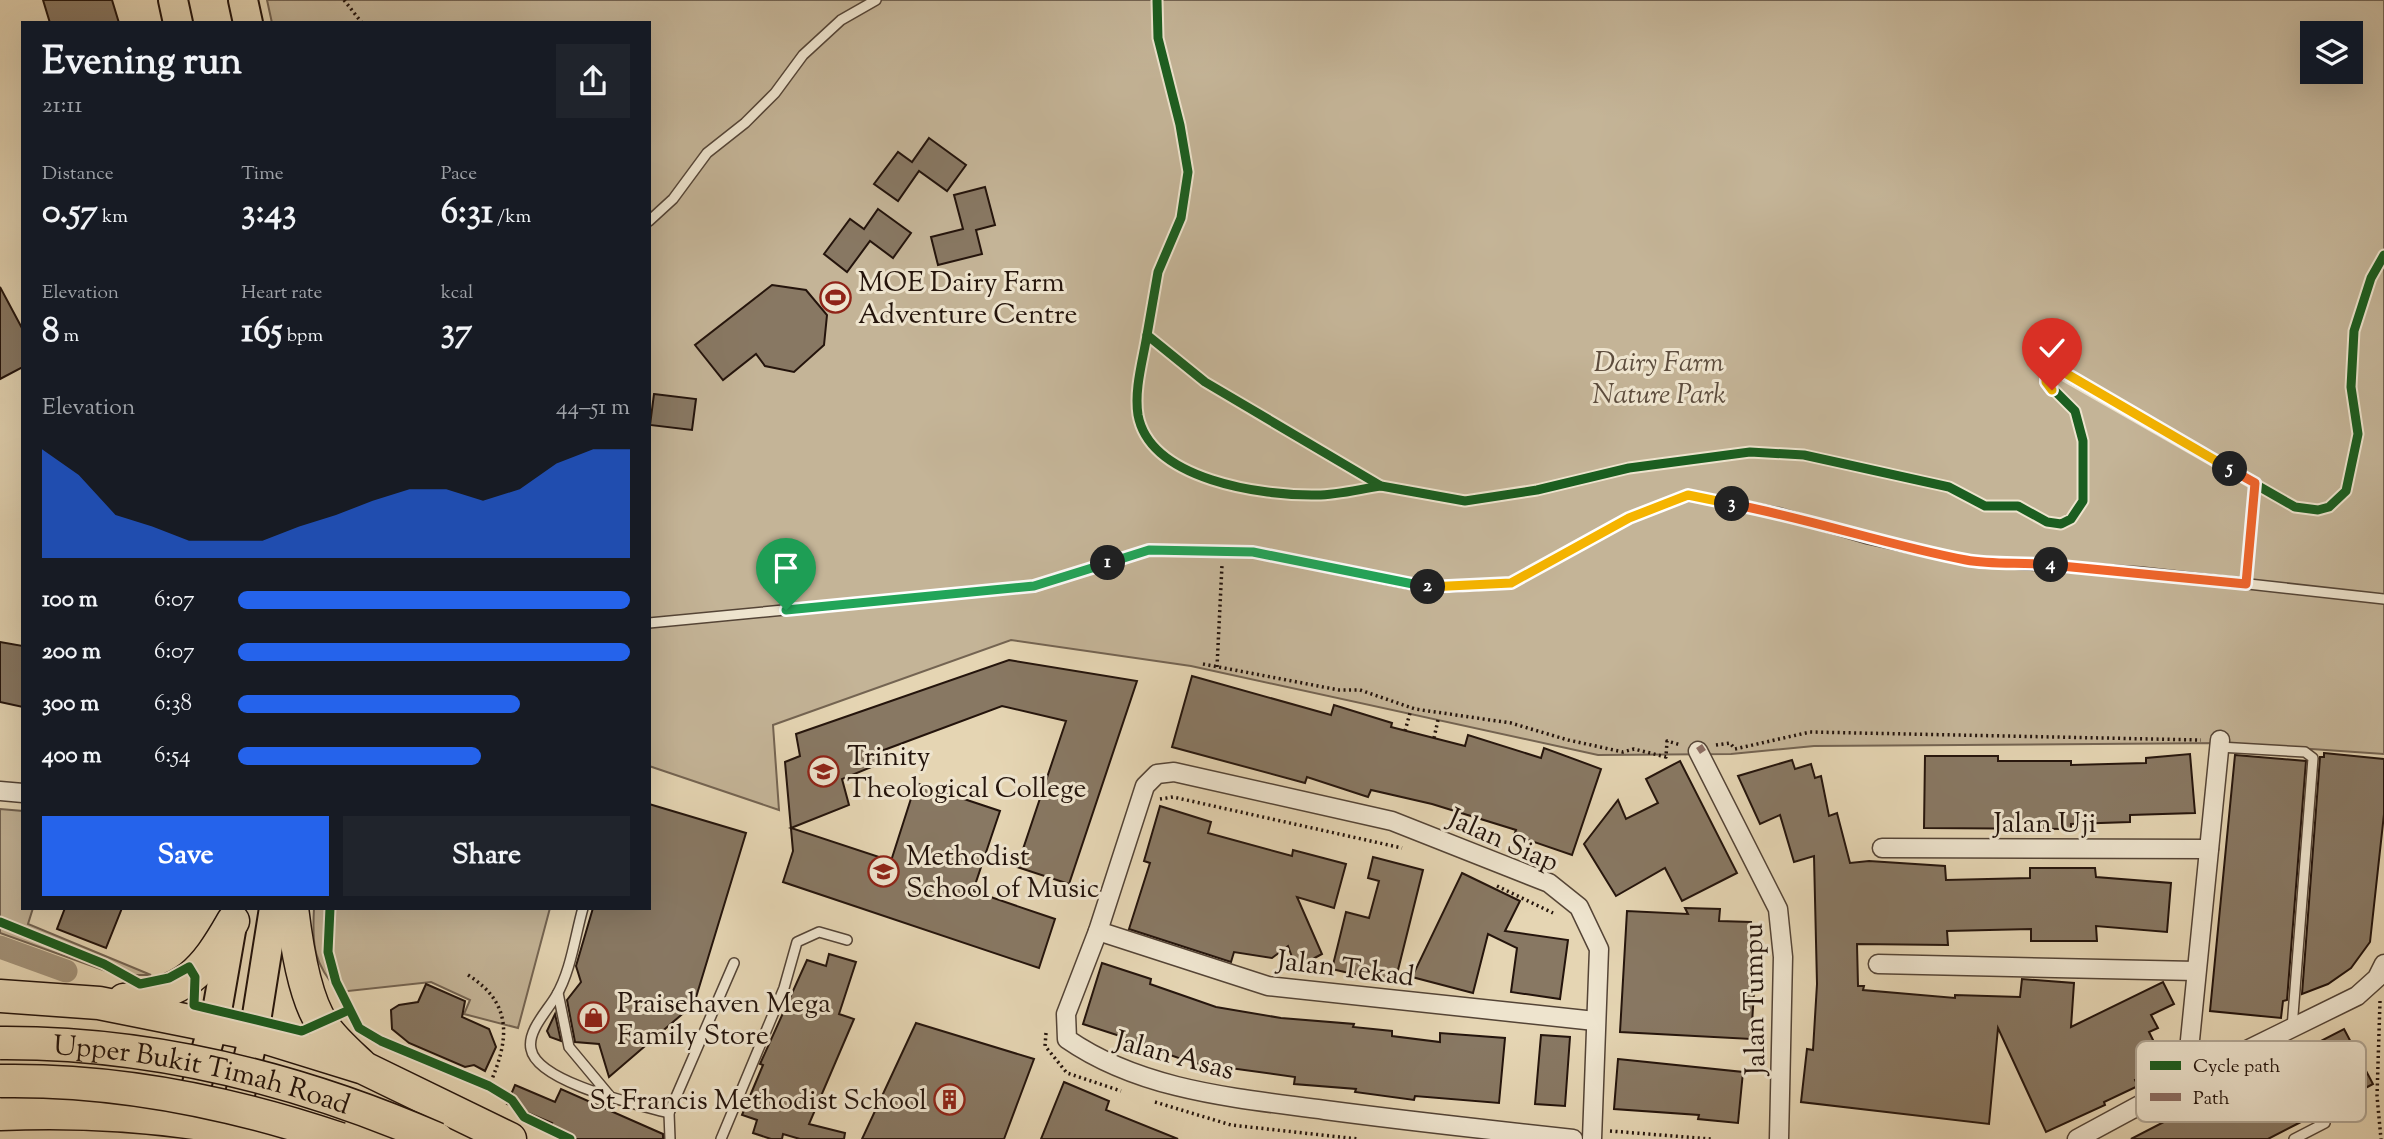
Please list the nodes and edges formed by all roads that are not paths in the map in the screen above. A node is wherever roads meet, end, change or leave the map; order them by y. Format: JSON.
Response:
{"nodes":[{"id":1,"x":173,"y":0,"type":"edge"},
{"id":2,"x":243,"y":0,"type":"edge"},
{"id":3,"x":876,"y":0,"type":"edge"},
{"id":4,"x":178,"y":21,"type":"edge"},
{"id":5,"x":248,"y":21,"type":"edge"},
{"id":6,"x":651,"y":219,"type":"edge"},
{"id":7,"x":2384,"y":599,"type":"edge"},
{"id":8,"x":651,"y":623,"type":"edge"},
{"id":9,"x":2220,"y":743,"type":"joint"},
{"id":10,"x":1701,"y":749,"type":"road end"},
{"id":11,"x":1174,"y":772,"type":"joint"},
{"id":12,"x":0,"y":791,"type":"edge"},
{"id":13,"x":21,"y":793,"type":"edge"},
{"id":14,"x":1882,"y":848,"type":"dead end"},
{"id":15,"x":2209,"y":849,"type":"junction"},
{"id":16,"x":274,"y":910,"type":"edge"},
{"id":17,"x":292,"y":910,"type":"edge"},
{"id":18,"x":582,"y":910,"type":"edge"},
{"id":19,"x":233,"y":914,"type":"edge"},
{"id":20,"x":1098,"y":931,"type":"junction"},
{"id":21,"x":847,"y":940,"type":"dead end"},
{"id":22,"x":734,"y":963,"type":"dead end"},
{"id":23,"x":1878,"y":964,"type":"dead end"},
{"id":24,"x":2196,"y":971,"type":"junction"},
{"id":25,"x":2380,"y":971,"type":"edge"},
{"id":26,"x":558,"y":993,"type":"junction"},
{"id":27,"x":0,"y":996,"type":"edge"},
{"id":28,"x":99,"y":1003,"type":"junction"},
{"id":29,"x":1595,"y":1021,"type":"junction"},
{"id":30,"x":213,"y":1025,"type":"junction"},
{"id":31,"x":2292,"y":1028,"type":"junction"},
{"id":32,"x":254,"y":1034,"type":"junction"},
{"id":33,"x":2190,"y":1041,"type":"edge"},
{"id":34,"x":2266,"y":1041,"type":"edge"},
{"id":35,"x":0,"y":1043,"type":"edge"},
{"id":36,"x":364,"y":1068,"type":"junction"},
{"id":37,"x":0,"y":1081,"type":"edge"},
{"id":38,"x":610,"y":1097,"type":"junction"},
{"id":39,"x":2136,"y":1107,"type":"edge"},
{"id":40,"x":82,"y":1113,"type":"junction"},
{"id":41,"x":669,"y":1113,"type":"junction"},
{"id":42,"x":0,"y":1114,"type":"edge"},
{"id":43,"x":187,"y":1120,"type":"junction"},
{"id":44,"x":2325,"y":1124,"type":"dead end"},
{"id":45,"x":232,"y":1129,"type":"junction"},
{"id":46,"x":1591,"y":1134,"type":"edge"},
{"id":47,"x":2297,"y":1138,"type":"edge"},
{"id":48,"x":104,"y":1139,"type":"edge"},
{"id":49,"x":278,"y":1139,"type":"edge"},
{"id":50,"x":340,"y":1139,"type":"edge"},
{"id":51,"x":437,"y":1139,"type":"edge"},
{"id":52,"x":510,"y":1139,"type":"edge"},
{"id":53,"x":670,"y":1139,"type":"edge"},
{"id":54,"x":721,"y":1139,"type":"edge"},
{"id":55,"x":1573,"y":1139,"type":"edge"},
{"id":56,"x":1779,"y":1139,"type":"edge"},
{"id":57,"x":2077,"y":1139,"type":"edge"}],
"edges":[{"from":1,"to":4,"type":"main road"},
{"from":2,"to":5,"type":"main road"},
{"from":3,"to":6,"type":"lane"},
{"from":7,"to":8,"type":"lane"},
{"from":9,"to":15,"type":"street"},
{"from":9,"to":31,"type":"lane"},
{"from":10,"to":56,"type":"street","name":"Jalan Tumpu"},
{"from":11,"to":20,"type":"street","name":"Jalan Asas"},
{"from":11,"to":29,"type":"street","name":"Jalan Siap"},
{"from":12,"to":13,"type":"street"},
{"from":14,"to":15,"type":"street","name":"Jalan Uji"},
{"from":15,"to":24,"type":"street"},
{"from":16,"to":32,"type":"main road"},
{"from":17,"to":36,"type":"highway"},
{"from":18,"to":26,"type":"lane"},
{"from":19,"to":28,"type":"highway"},
{"from":19,"to":30,"type":"main road"},
{"from":20,"to":29,"type":"street","name":"Jalan Tekad"},
{"from":20,"to":55,"type":"street","name":"Jalan Asas"},
{"from":21,"to":54,"type":"lane"},
{"from":22,"to":41,"type":"lane"},
{"from":23,"to":24,"type":"street"},
{"from":24,"to":33,"type":"street"},
{"from":25,"to":31,"type":"street"},
{"from":26,"to":38,"type":"lane"},
{"from":26,"to":38,"type":"lane"},
{"from":27,"to":28,"type":"highway"},
{"from":28,"to":30,"type":"highway"},
{"from":29,"to":46,"type":"street","name":"Jalan Siap"},
{"from":30,"to":32,"type":"highway"},
{"from":30,"to":43,"type":"main road"},
{"from":31,"to":34,"type":"street"},
{"from":32,"to":36,"type":"highway"},
{"from":32,"to":45,"type":"main road"},
{"from":35,"to":51,"type":"highway","name":"Upper Bukit Timah Road","bridge":true},
{"from":36,"to":52,"type":"highway"},
{"from":37,"to":50,"type":"highway","name":"Upper Bukit Timah Road","bridge":true},
{"from":38,"to":41,"type":"lane"},
{"from":39,"to":57,"type":"street"},
{"from":40,"to":42,"type":"highway"},
{"from":40,"to":43,"type":"highway"},
{"from":40,"to":48,"type":"highway"},
{"from":41,"to":53,"type":"lane"},
{"from":43,"to":45,"type":"highway"},
{"from":44,"to":47,"type":"lane"},
{"from":45,"to":49,"type":"highway"}]}
